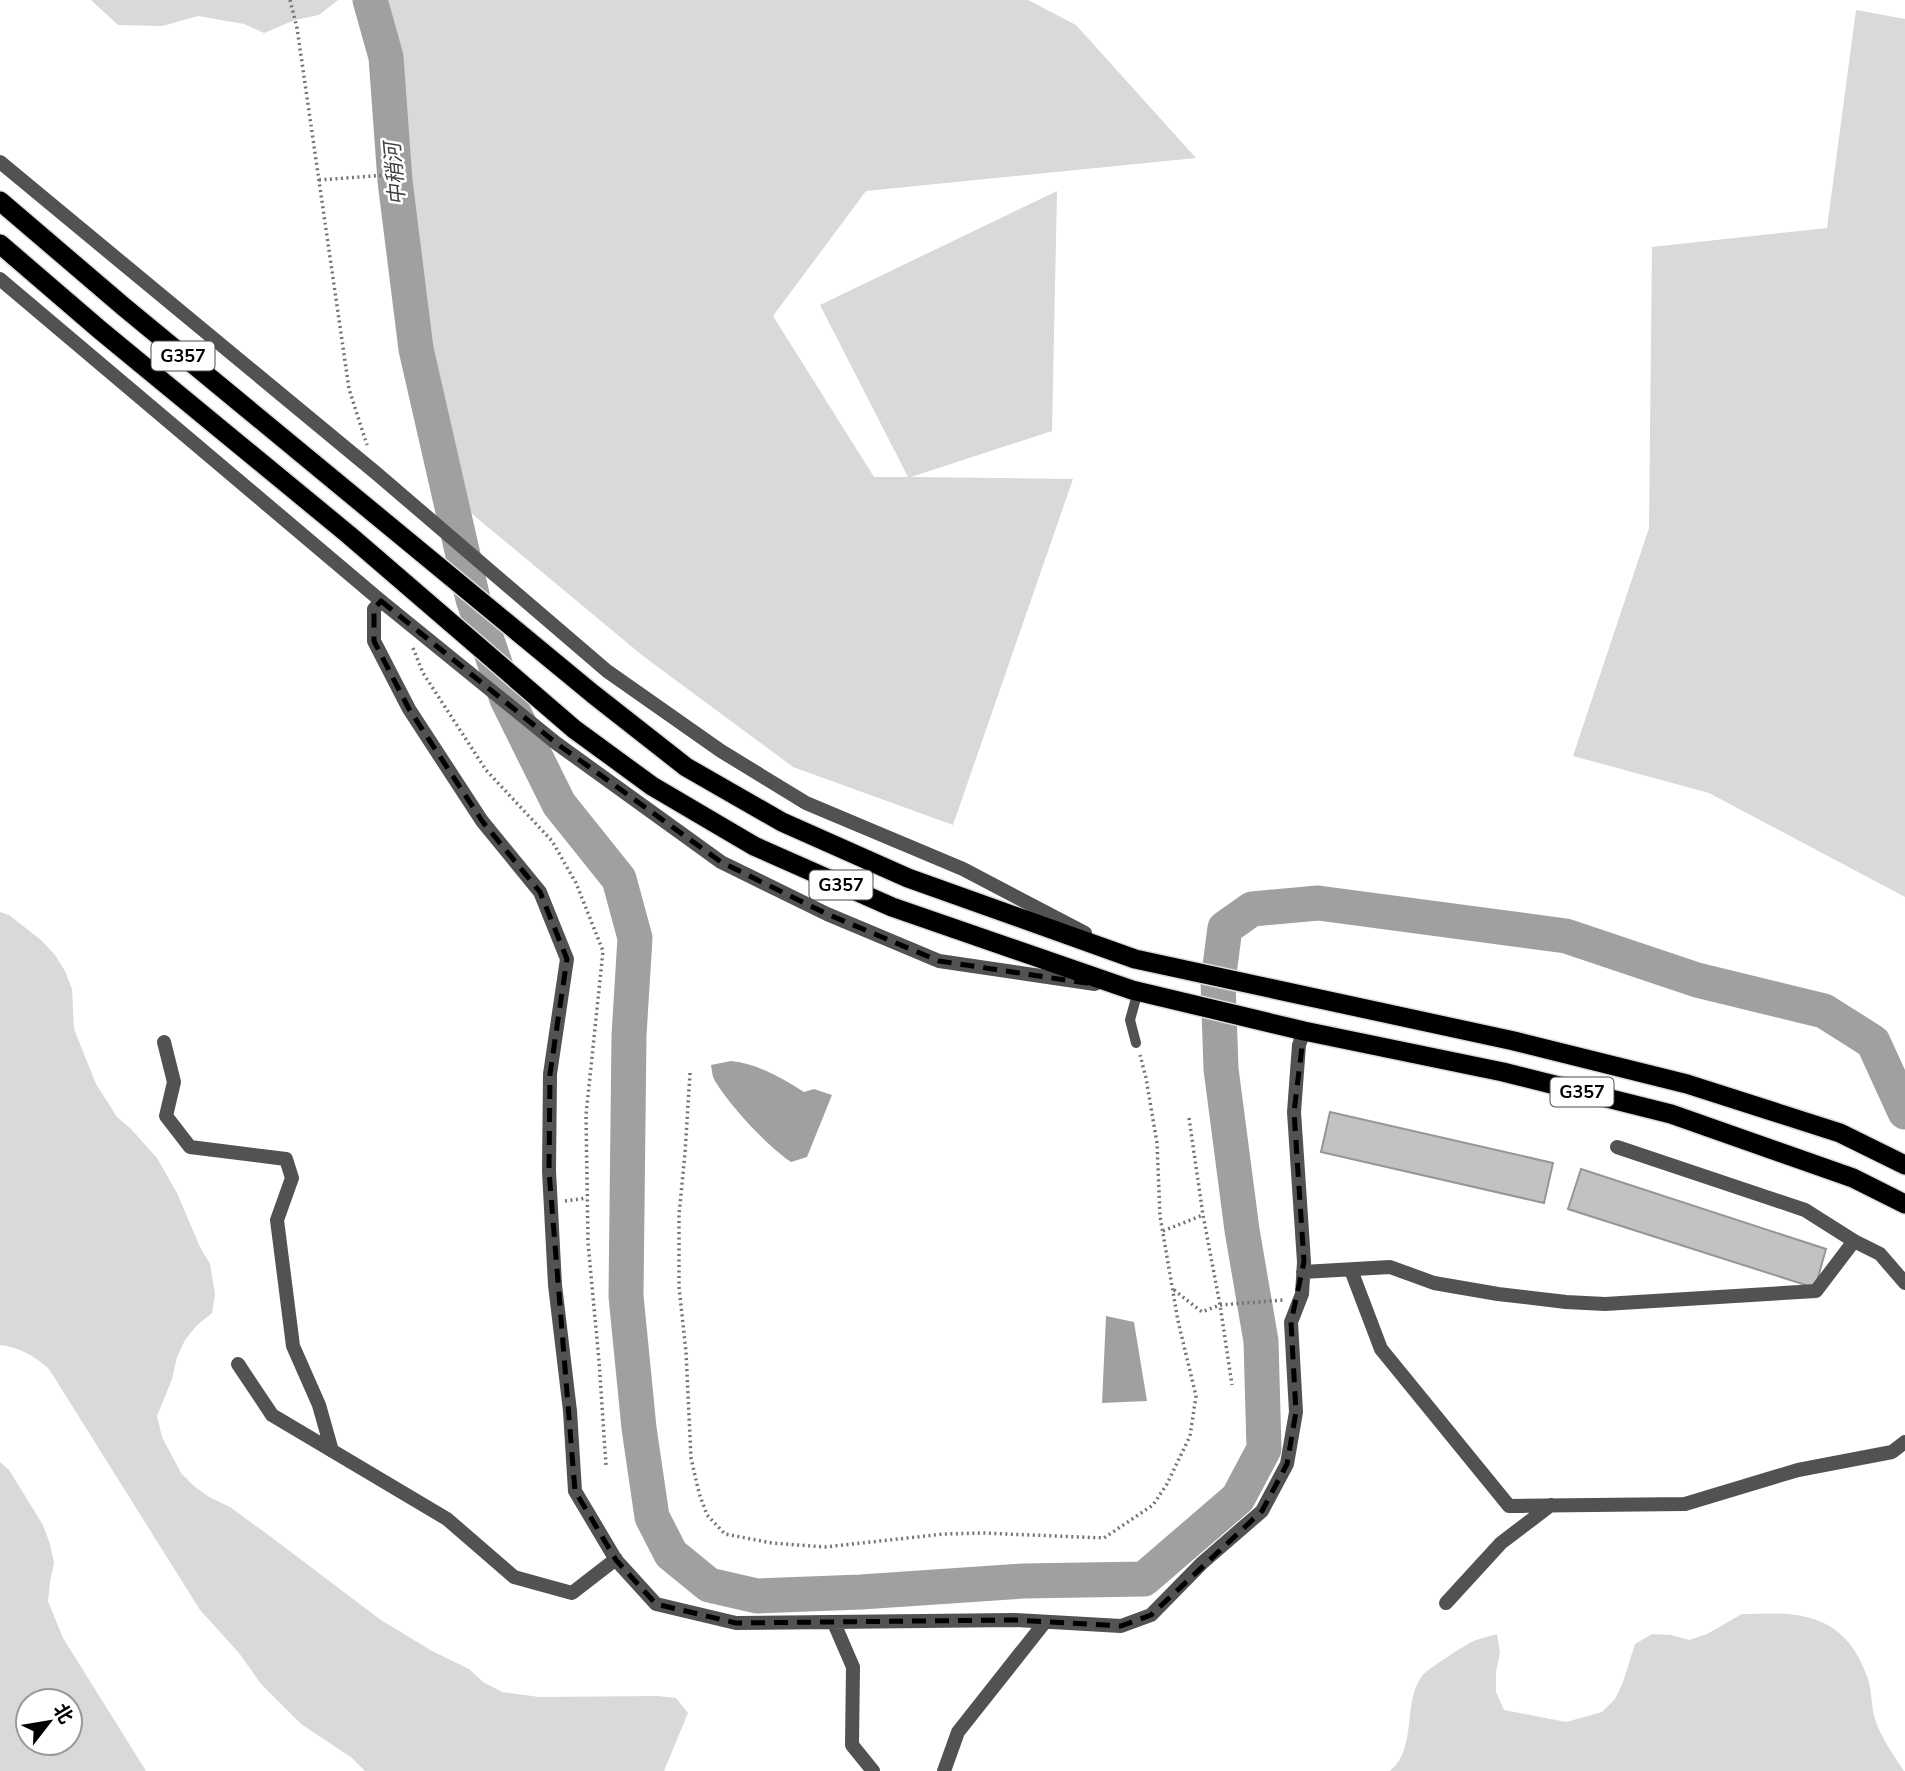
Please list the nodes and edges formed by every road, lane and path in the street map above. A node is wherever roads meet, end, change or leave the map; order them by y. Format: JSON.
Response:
{"nodes":[{"id":1,"x":290,"y":0,"type":"edge"},
{"id":2,"x":0,"y":162,"type":"edge"},
{"id":3,"x":400,"y":174,"type":"dead end"},
{"id":4,"x":321,"y":180,"type":"junction"},
{"id":5,"x":0,"y":201,"type":"edge"},
{"id":6,"x":0,"y":244,"type":"edge"},
{"id":7,"x":0,"y":279,"type":"edge"},
{"id":8,"x":376,"y":473,"type":"junction"},
{"id":9,"x":382,"y":601,"type":"junction"},
{"id":10,"x":1135,"y":959,"type":"junction"},
{"id":11,"x":1135,"y":990,"type":"junction"},
{"id":12,"x":1304,"y":1031,"type":"junction"},
{"id":13,"x":164,"y":1042,"type":"dead end"},
{"id":14,"x":1136,"y":1043,"type":"joint"},
{"id":15,"x":690,"y":1073,"type":"dead end"},
{"id":16,"x":1189,"y":1118,"type":"dead end"},
{"id":17,"x":1617,"y":1147,"type":"dead end"},
{"id":18,"x":1905,"y":1165,"type":"edge"},
{"id":19,"x":1905,"y":1204,"type":"edge"},
{"id":20,"x":1202,"y":1215,"type":"junction"},
{"id":21,"x":1163,"y":1231,"type":"junction"},
{"id":22,"x":1854,"y":1241,"type":"junction"},
{"id":23,"x":1351,"y":1270,"type":"junction"},
{"id":24,"x":1303,"y":1272,"type":"junction"},
{"id":25,"x":1905,"y":1283,"type":"edge"},
{"id":26,"x":1172,"y":1288,"type":"junction"},
{"id":27,"x":1272,"y":1300,"type":"dead end"},
{"id":28,"x":1220,"y":1305,"type":"junction"},
{"id":29,"x":238,"y":1364,"type":"dead end"},
{"id":30,"x":1232,"y":1385,"type":"dead end"},
{"id":31,"x":1905,"y":1442,"type":"edge"},
{"id":32,"x":332,"y":1451,"type":"junction"},
{"id":33,"x":1551,"y":1506,"type":"junction"},
{"id":34,"x":616,"y":1559,"type":"junction"},
{"id":35,"x":1446,"y":1603,"type":"dead end"},
{"id":36,"x":1045,"y":1622,"type":"junction"},
{"id":37,"x":834,"y":1623,"type":"junction"},
{"id":38,"x":873,"y":1771,"type":"edge"},
{"id":39,"x":944,"y":1771,"type":"edge"}],
"edges":[{"from":1,"to":4,"type":"path"},
{"from":2,"to":8,"type":"street"},
{"from":3,"to":4,"type":"path"},
{"from":4,"to":8,"type":"path"},
{"from":5,"to":10,"type":"highway","number":"G357"},
{"from":6,"to":11,"type":"highway","number":"G357"},
{"from":7,"to":9,"type":"street"},
{"from":8,"to":10,"type":"street"},
{"from":9,"to":11,"type":"street"},
{"from":9,"to":34,"type":"street"},
{"from":10,"to":18,"type":"highway","number":"G357"},
{"from":11,"to":12,"type":"highway","number":"G357"},
{"from":11,"to":14,"type":"lane"},
{"from":12,"to":19,"type":"highway","number":"G357"},
{"from":12,"to":24,"type":"street"},
{"from":13,"to":32,"type":"street"},
{"from":14,"to":21,"type":"path"},
{"from":15,"to":26,"type":"path"},
{"from":16,"to":20,"type":"path"},
{"from":17,"to":22,"type":"street"},
{"from":20,"to":21,"type":"path"},
{"from":20,"to":28,"type":"path"},
{"from":21,"to":26,"type":"path"},
{"from":22,"to":23,"type":"street"},
{"from":22,"to":25,"type":"street"},
{"from":23,"to":24,"type":"street"},
{"from":23,"to":33,"type":"street"},
{"from":24,"to":36,"type":"street"},
{"from":26,"to":28,"type":"path"},
{"from":27,"to":28,"type":"path"},
{"from":28,"to":30,"type":"path"},
{"from":29,"to":32,"type":"street"},
{"from":31,"to":33,"type":"street"},
{"from":32,"to":34,"type":"street"},
{"from":33,"to":35,"type":"street"},
{"from":34,"to":37,"type":"street"},
{"from":36,"to":37,"type":"street"},
{"from":36,"to":39,"type":"street"},
{"from":37,"to":38,"type":"street"}]}
